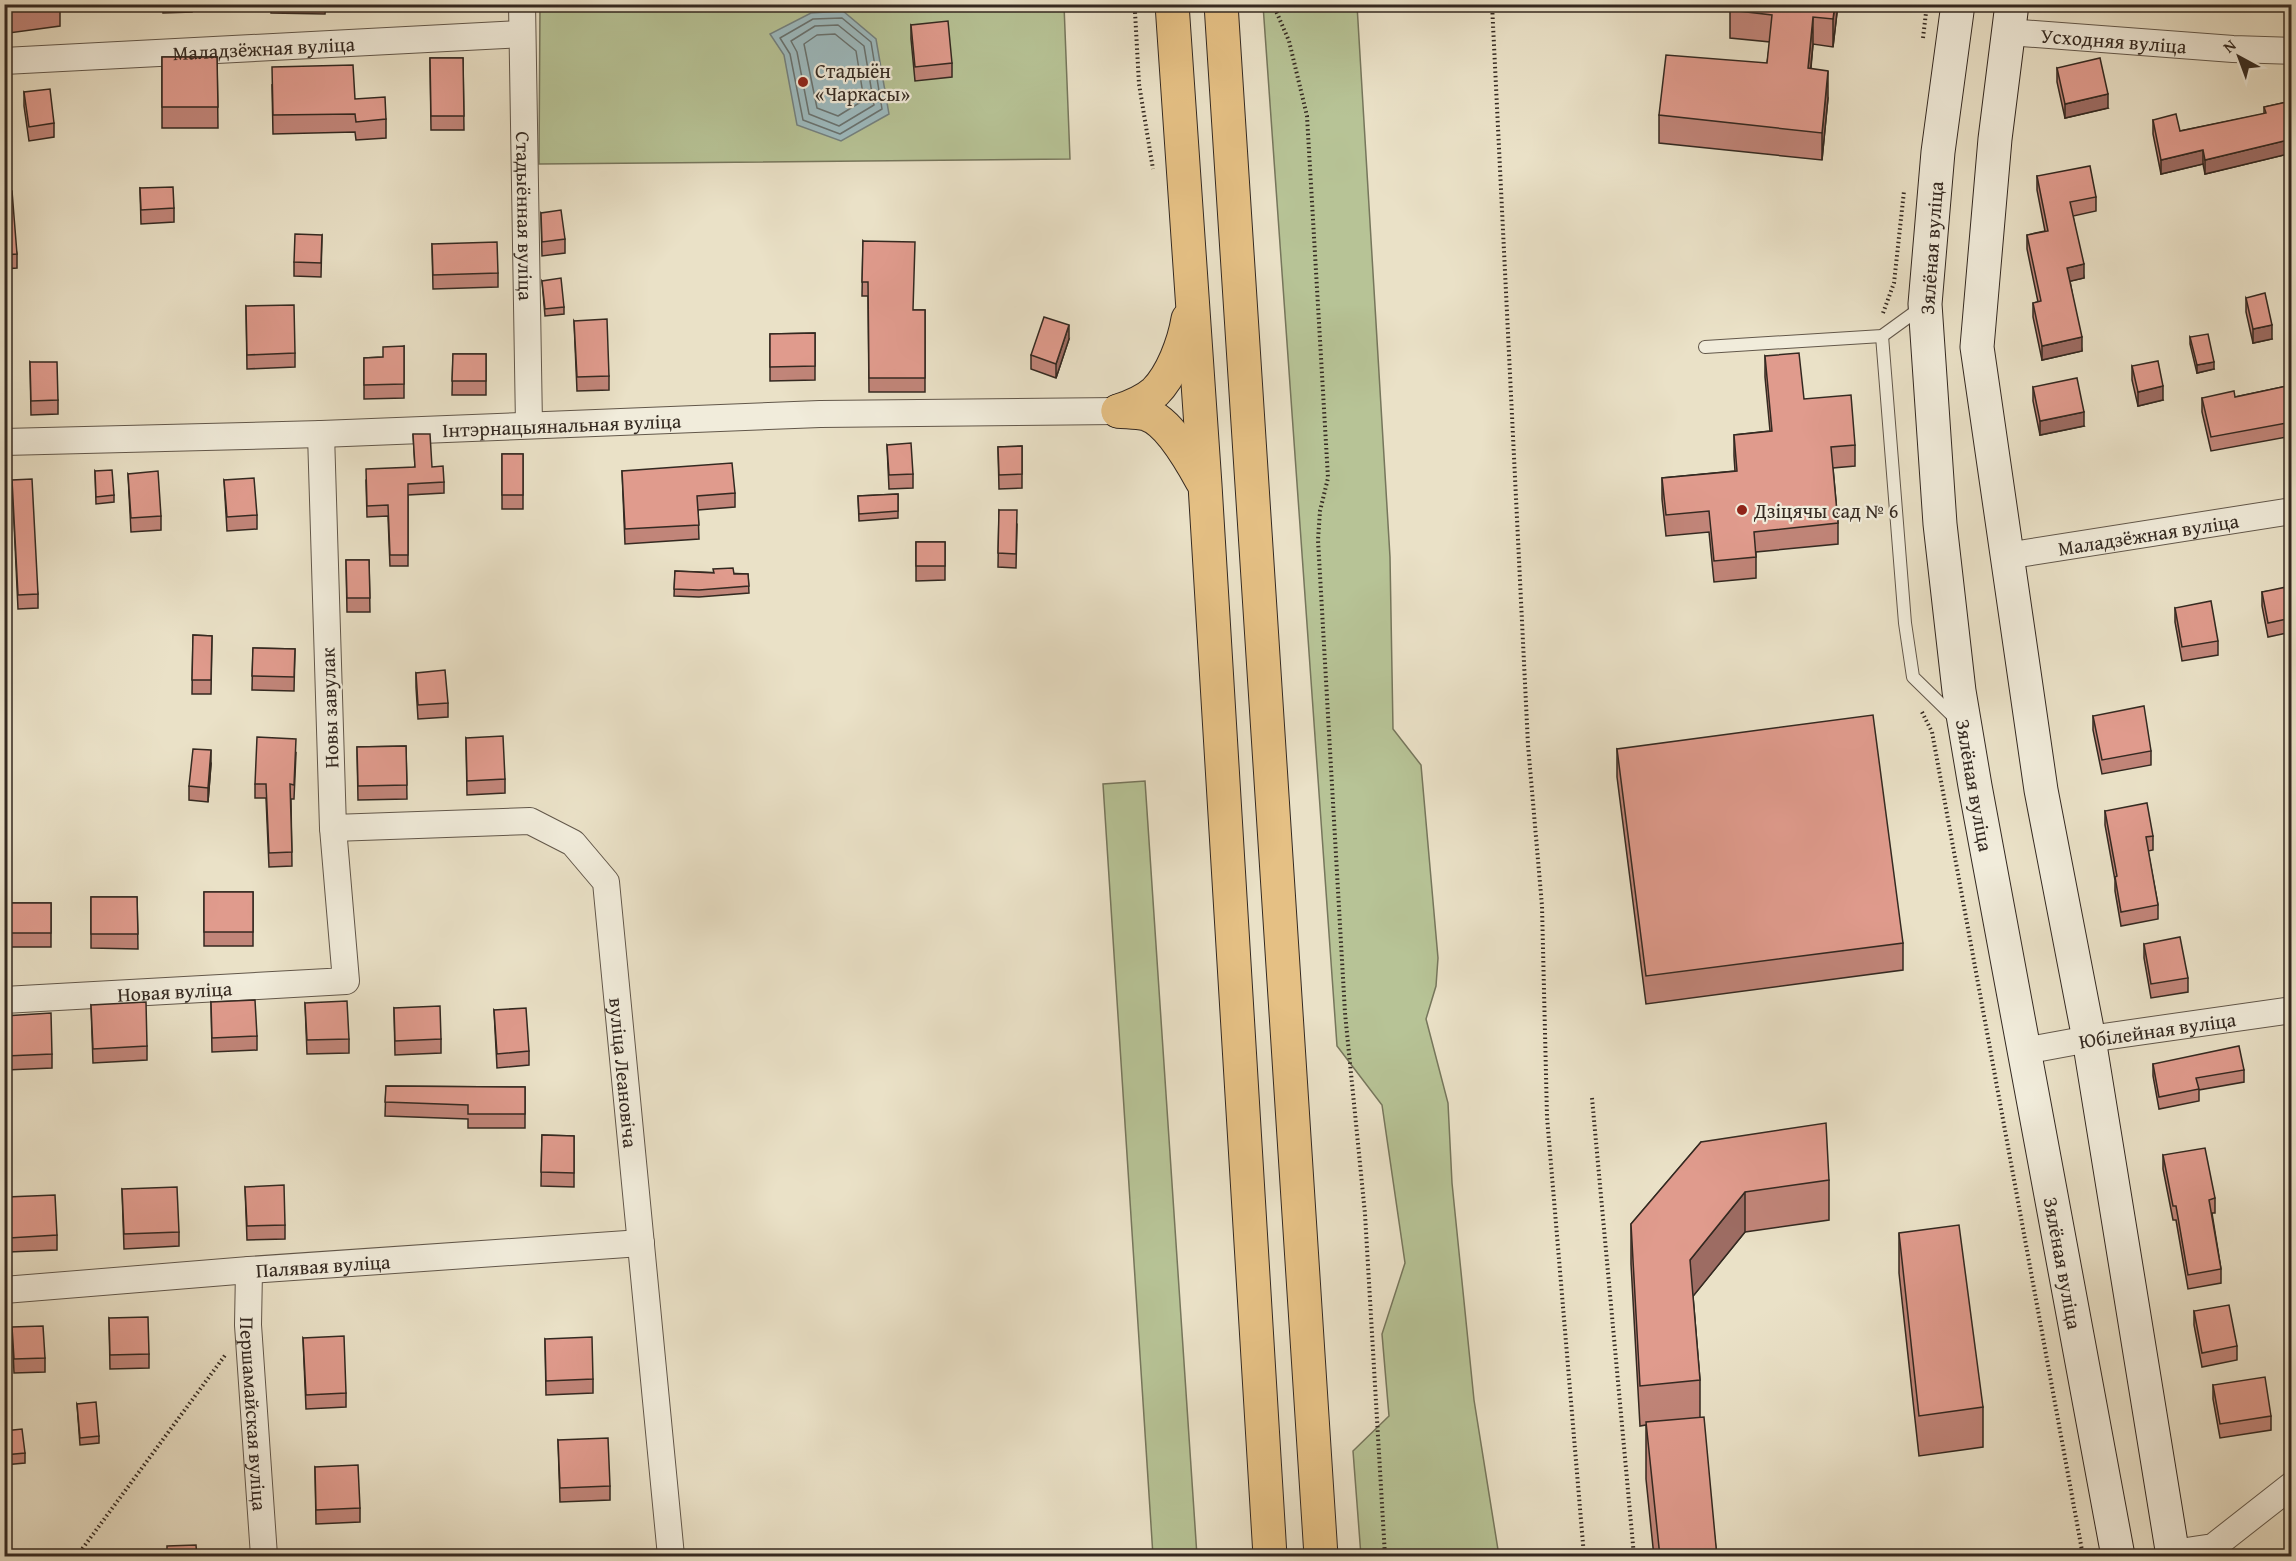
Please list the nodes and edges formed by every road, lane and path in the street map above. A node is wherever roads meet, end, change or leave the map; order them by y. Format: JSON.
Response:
{"nodes":[{"id":1,"x":522,"y":4,"type":"edge"},
{"id":2,"x":1132,"y":4,"type":"edge"},
{"id":3,"x":1172,"y":4,"type":"edge"},
{"id":4,"x":1221,"y":4,"type":"edge"},
{"id":5,"x":1273,"y":4,"type":"edge"},
{"id":6,"x":1492,"y":4,"type":"edge"},
{"id":7,"x":1958,"y":4,"type":"edge"},
{"id":8,"x":2010,"y":18,"type":"edge"},
{"id":9,"x":522,"y":34,"type":"junction"},
{"id":10,"x":2292,"y":51,"type":"edge"},
{"id":11,"x":4,"y":62,"type":"edge"},
{"id":12,"x":1155,"y":177,"type":"dead end"},
{"id":13,"x":1192,"y":291,"type":"junction"},
{"id":14,"x":1925,"y":304,"type":"junction"},
{"id":15,"x":1882,"y":336,"type":"junction"},
{"id":16,"x":1705,"y":347,"type":"dead end"},
{"id":17,"x":1118,"y":411,"type":"junction"},
{"id":18,"x":529,"y":425,"type":"junction"},
{"id":19,"x":321,"y":434,"type":"junction"},
{"id":20,"x":4,"y":442,"type":"edge"},
{"id":21,"x":1205,"y":485,"type":"junction"},
{"id":22,"x":2292,"y":511,"type":"edge"},
{"id":23,"x":2006,"y":556,"type":"junction"},
{"id":24,"x":1964,"y":726,"type":"junction"},
{"id":25,"x":333,"y":828,"type":"junction"},
{"id":26,"x":346,"y":981,"type":"joint"},
{"id":27,"x":4,"y":1000,"type":"edge"},
{"id":28,"x":2292,"y":1010,"type":"edge"},
{"id":29,"x":2089,"y":1039,"type":"junction"},
{"id":30,"x":2024,"y":1051,"type":"junction"},
{"id":31,"x":1592,"y":1098,"type":"dead end"},
{"id":32,"x":641,"y":1243,"type":"junction"},
{"id":33,"x":249,"y":1270,"type":"junction"},
{"id":34,"x":4,"y":1290,"type":"edge"},
{"id":35,"x":248,"y":1325,"type":"junction"},
{"id":36,"x":2292,"y":1485,"type":"edge"},
{"id":37,"x":2173,"y":1555,"type":"edge"},
{"id":38,"x":77,"y":1557,"type":"edge"},
{"id":39,"x":264,"y":1557,"type":"edge"},
{"id":40,"x":672,"y":1557,"type":"edge"},
{"id":41,"x":1270,"y":1557,"type":"edge"},
{"id":42,"x":1322,"y":1557,"type":"edge"},
{"id":43,"x":1385,"y":1557,"type":"edge"},
{"id":44,"x":1584,"y":1557,"type":"edge"},
{"id":45,"x":1634,"y":1557,"type":"edge"},
{"id":46,"x":2118,"y":1557,"type":"edge"}],
"edges":[{"from":1,"to":9,"type":"street","name":"Стадыённая вуліца"},
{"from":2,"to":12,"type":"path"},
{"from":3,"to":13,"type":"highway"},
{"from":4,"to":42,"type":"highway"},
{"from":5,"to":43,"type":"path"},
{"from":6,"to":44,"type":"path"},
{"from":7,"to":14,"type":"main road","name":"Зялёная вуліца"},
{"from":8,"to":10,"type":"street","name":"Усходняя вуліца"},
{"from":8,"to":23,"type":"main road"},
{"from":9,"to":11,"type":"street","name":"Маладзёжная вуліца"},
{"from":9,"to":18,"type":"street","name":"Стадыённая вуліца"},
{"from":13,"to":17,"type":"highway"},
{"from":13,"to":21,"type":"highway"},
{"from":14,"to":15,"type":"lane"},
{"from":14,"to":24,"type":"main road","name":"Зялёная вуліца"},
{"from":15,"to":16,"type":"lane"},
{"from":15,"to":24,"type":"lane"},
{"from":17,"to":18,"type":"street","name":"Інтэрнацыянальная вуліца"},
{"from":17,"to":21,"type":"highway"},
{"from":18,"to":19,"type":"street","name":"Інтэрнацыянальная вуліца"},
{"from":19,"to":20,"type":"street","name":"Інтэрнацыянальная вуліца"},
{"from":19,"to":25,"type":"street","name":"Новы завулак"},
{"from":21,"to":41,"type":"highway"},
{"from":22,"to":23,"type":"street","name":"Маладзёжная вуліца"},
{"from":23,"to":29,"type":"main road"},
{"from":24,"to":30,"type":"main road","name":"Зялёная вуліца"},
{"from":25,"to":26,"type":"street","name":"Новы завулак"},
{"from":25,"to":32,"type":"street","name":"вуліца Леановіча"},
{"from":26,"to":27,"type":"street","name":"Новая вуліца"},
{"from":28,"to":29,"type":"street","name":"Юбілейная вуліца"},
{"from":29,"to":30,"type":"street","name":"Юбілейная вуліца"},
{"from":29,"to":37,"type":"main road"},
{"from":30,"to":46,"type":"main road","name":"Зялёная вуліца"},
{"from":31,"to":45,"type":"path"},
{"from":32,"to":33,"type":"street","name":"Палявая вуліца"},
{"from":32,"to":40,"type":"street","name":"вуліца Леановіча"},
{"from":33,"to":34,"type":"street","name":"Палявая вуліца"},
{"from":33,"to":35,"type":"street","name":"Першамайская вуліца"},
{"from":35,"to":38,"type":"path"},
{"from":35,"to":39,"type":"street","name":"Першамайская вуліца"},
{"from":36,"to":37,"type":"street"}]}
